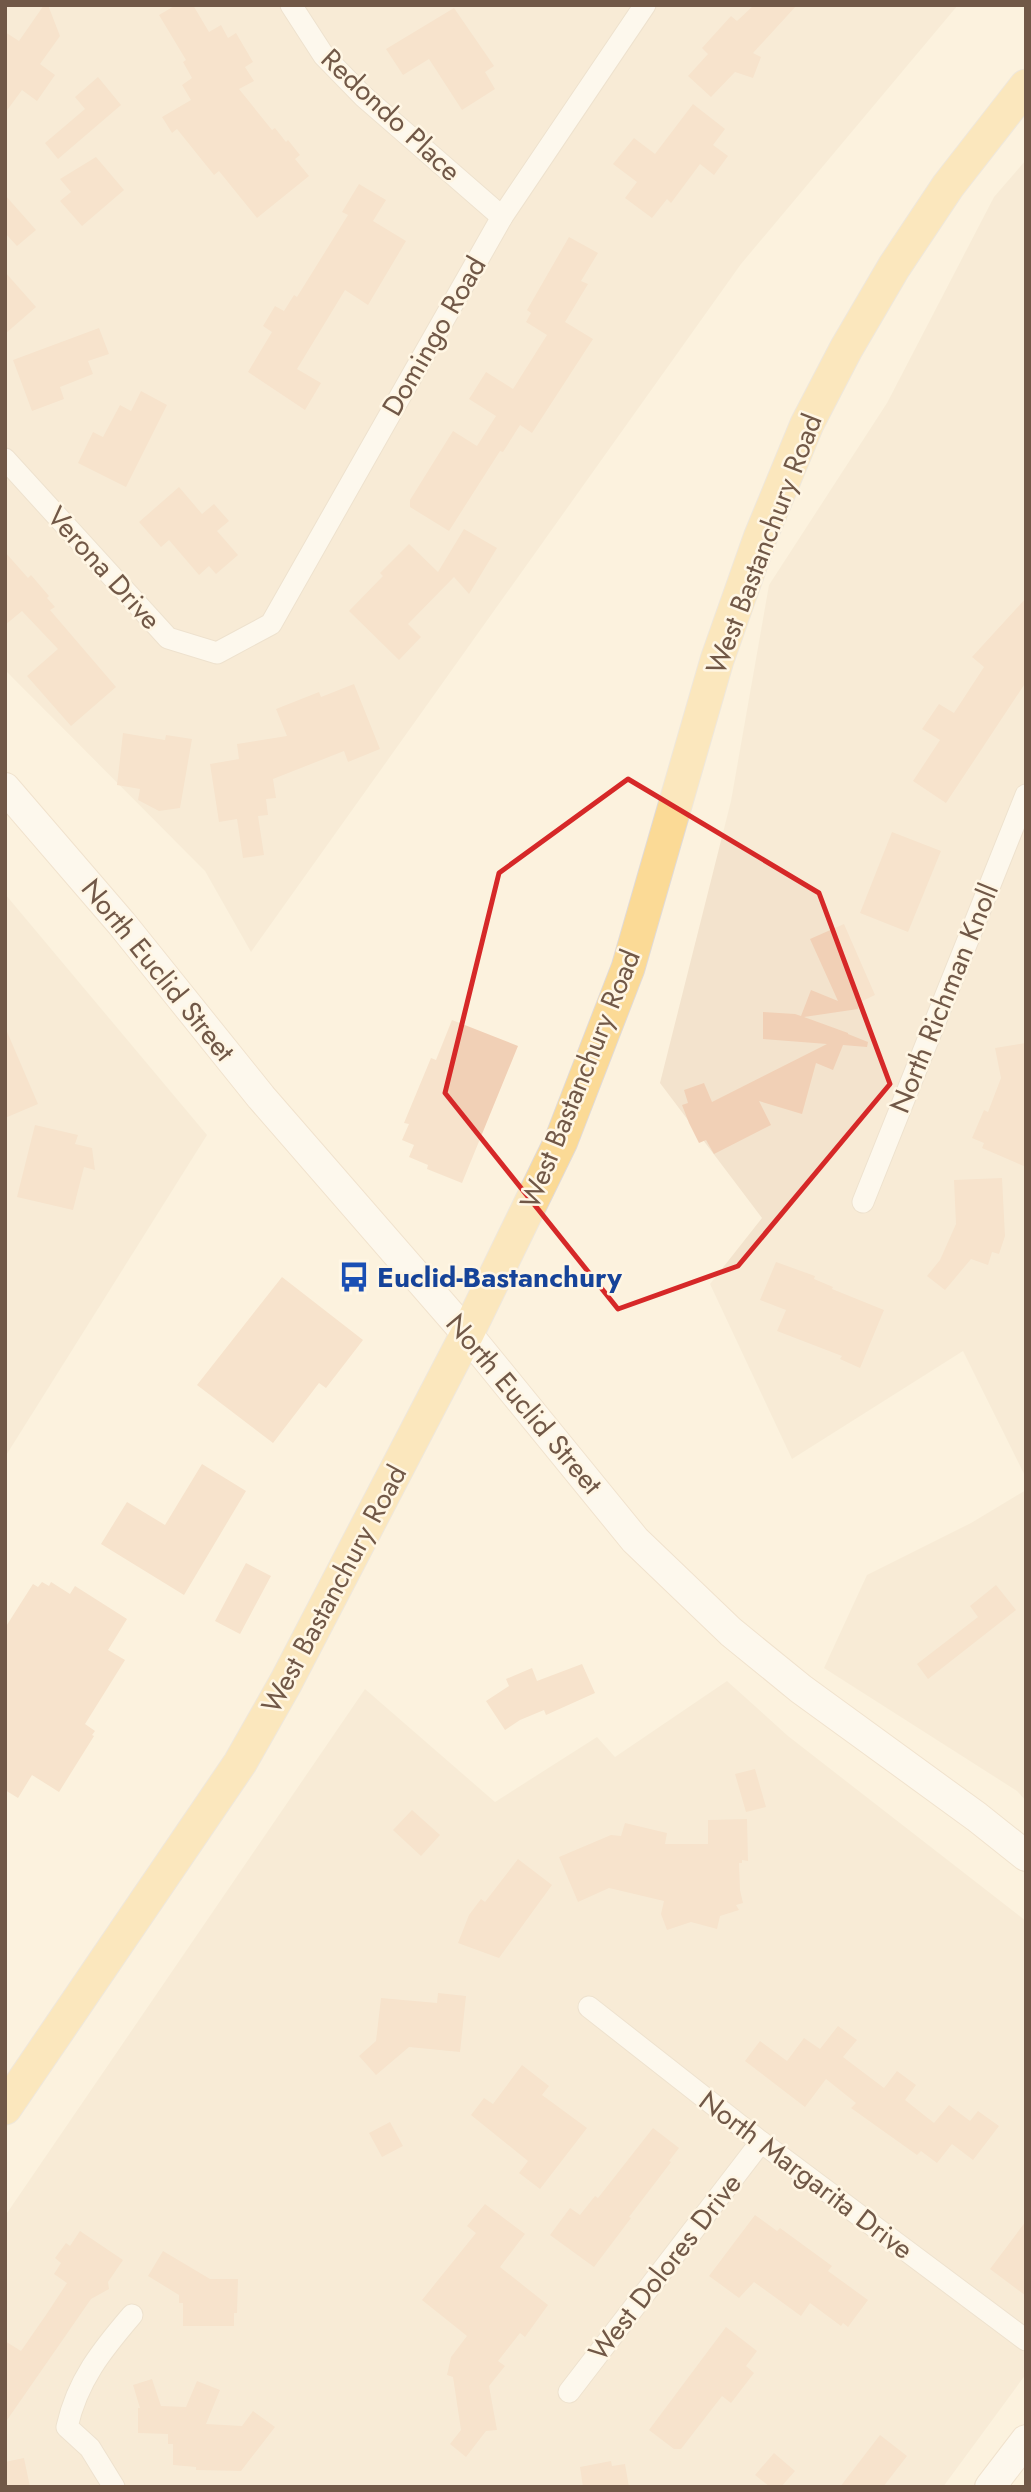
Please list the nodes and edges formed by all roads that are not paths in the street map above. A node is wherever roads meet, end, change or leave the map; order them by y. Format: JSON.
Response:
{"nodes":[{"id":1,"x":291,"y":5,"type":"edge"},
{"id":2,"x":645,"y":5,"type":"edge"},
{"id":3,"x":1026,"y":86,"type":"edge"},
{"id":4,"x":502,"y":217,"type":"junction"},
{"id":5,"x":6,"y":463,"type":"edge"},
{"id":6,"x":217,"y":653,"type":"joint"},
{"id":7,"x":5,"y":788,"type":"edge"},
{"id":8,"x":1026,"y":795,"type":"edge"},
{"id":9,"x":863,"y":1202,"type":"dead end"},
{"id":10,"x":467,"y":1334,"type":"junction"},
{"id":11,"x":1026,"y":1856,"type":"edge"},
{"id":12,"x":589,"y":2007,"type":"dead end"},
{"id":13,"x":5,"y":2108,"type":"edge"},
{"id":14,"x":761,"y":2142,"type":"junction"},
{"id":15,"x":132,"y":2315,"type":"dead end"},
{"id":16,"x":1026,"y":2340,"type":"edge"},
{"id":17,"x":569,"y":2392,"type":"dead end"},
{"id":18,"x":1026,"y":2440,"type":"edge"},
{"id":19,"x":114,"y":2487,"type":"edge"},
{"id":20,"x":990,"y":2487,"type":"edge"}],
"edges":[{"from":1,"to":4,"type":"street","name":"Redondo Place"},
{"from":2,"to":4,"type":"street","name":"Domingo Road"},
{"from":3,"to":10,"type":"main road","name":"West Bastanchury Road"},
{"from":4,"to":6,"type":"street","name":"Domingo Road"},
{"from":5,"to":6,"type":"street","name":"Verona Drive"},
{"from":7,"to":10,"type":"main road","name":"North Euclid Street"},
{"from":8,"to":9,"type":"street","name":"North Richman Knoll"},
{"from":10,"to":11,"type":"main road","name":"North Euclid Street"},
{"from":10,"to":13,"type":"main road","name":"West Bastanchury Road"},
{"from":12,"to":14,"type":"street","name":"North Margarita Drive"},
{"from":14,"to":16,"type":"street","name":"North Margarita Drive"},
{"from":14,"to":17,"type":"street","name":"West Dolores Drive"},
{"from":15,"to":19,"type":"street"},
{"from":18,"to":20,"type":"main road"}]}
